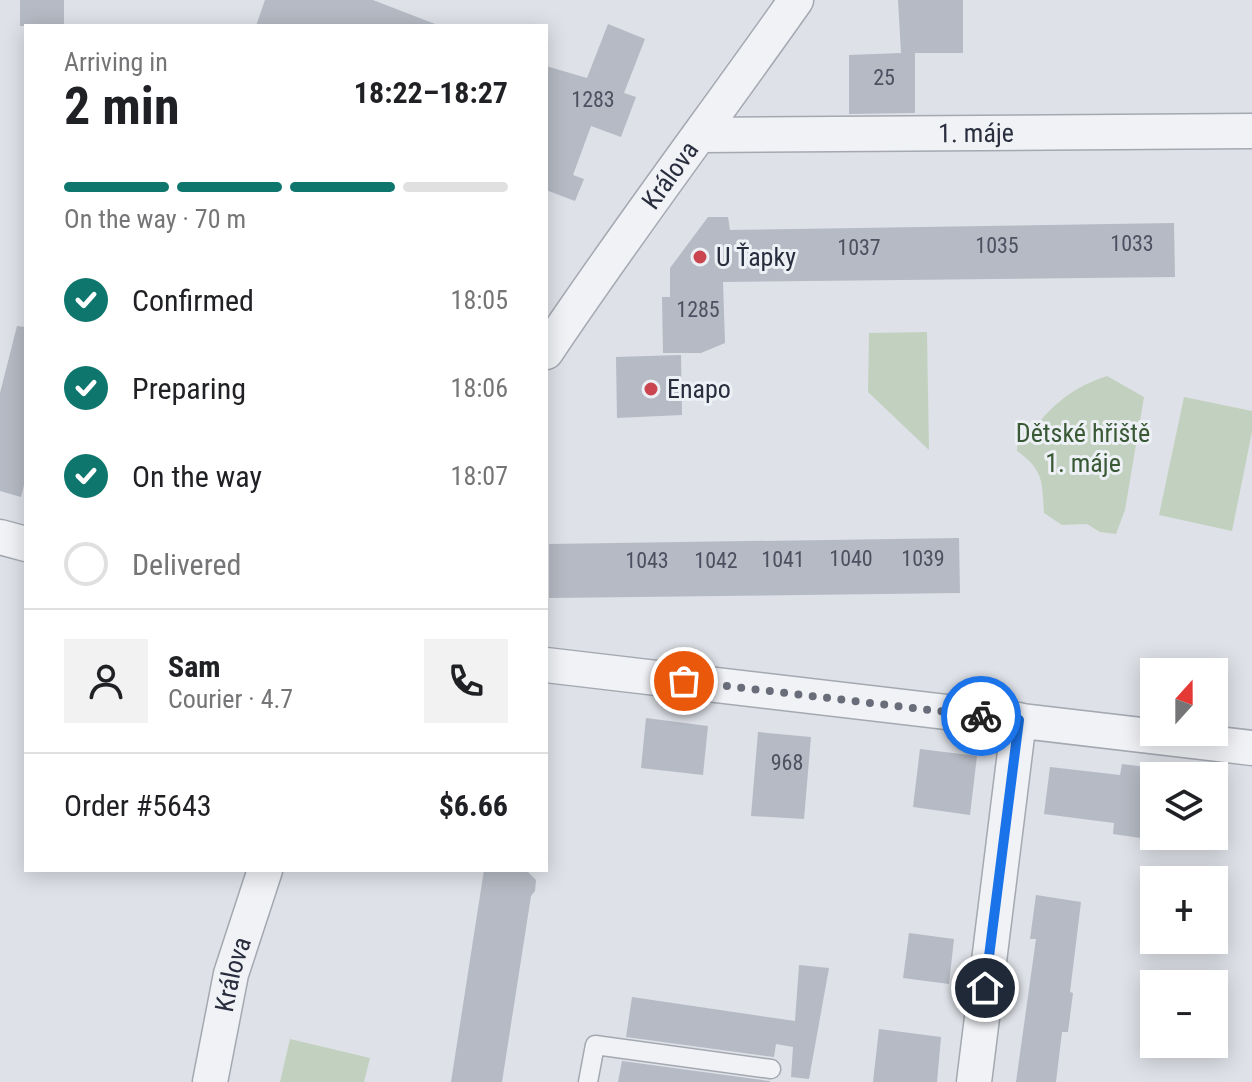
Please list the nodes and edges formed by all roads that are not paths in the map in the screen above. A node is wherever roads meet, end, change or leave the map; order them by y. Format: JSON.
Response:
{"nodes":[{"id":1,"x":796,"y":0,"type":"edge"},
{"id":2,"x":1252,"y":131,"type":"edge"},
{"id":3,"x":702,"y":135,"type":"junction"},
{"id":4,"x":548,"y":349,"type":"edge"},
{"id":5,"x":0,"y":537,"type":"edge"},
{"id":6,"x":24,"y":543,"type":"edge"},
{"id":7,"x":548,"y":665,"type":"edge"},
{"id":8,"x":1019,"y":720,"type":"junction"},
{"id":9,"x":1252,"y":748,"type":"edge"},
{"id":10,"x":264,"y":872,"type":"edge"},
{"id":11,"x":771,"y":1069,"type":"dead end"},
{"id":12,"x":210,"y":1082,"type":"edge"},
{"id":13,"x":588,"y":1082,"type":"edge"},
{"id":14,"x":974,"y":1082,"type":"edge"}],
"edges":[{"from":1,"to":3,"type":"street","name":"Králova"},
{"from":2,"to":3,"type":"street","name":"1. máje"},
{"from":3,"to":4,"type":"street","name":"Králova"},
{"from":5,"to":6,"type":"street"},
{"from":7,"to":8,"type":"street"},
{"from":8,"to":9,"type":"street"},
{"from":8,"to":14,"type":"street"},
{"from":10,"to":12,"type":"street","name":"Králova"},
{"from":11,"to":13,"type":"lane"}]}
